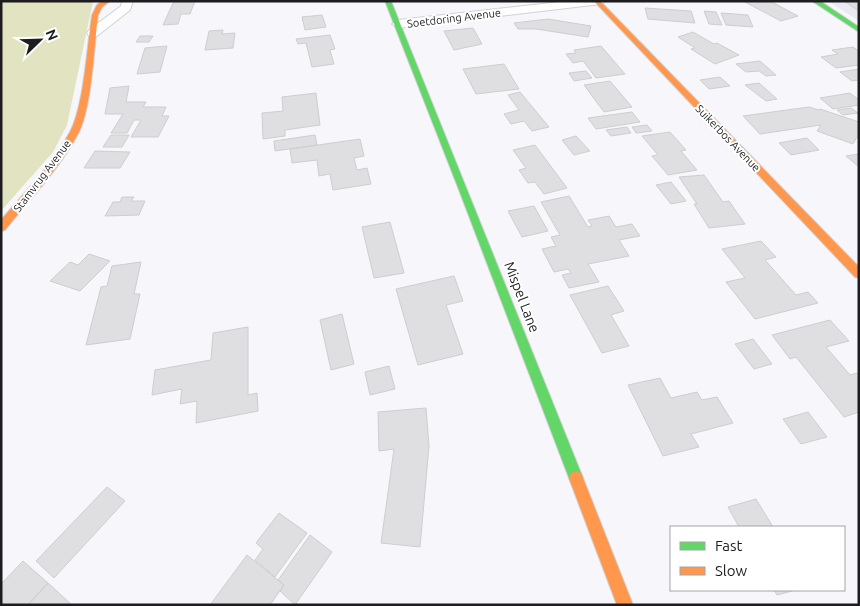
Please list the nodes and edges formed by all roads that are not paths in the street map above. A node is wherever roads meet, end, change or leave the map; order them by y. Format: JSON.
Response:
{"nodes":[{"id":1,"x":107,"y":1,"type":"edge"},
{"id":2,"x":128,"y":1,"type":"edge"},
{"id":3,"x":388,"y":1,"type":"edge"},
{"id":4,"x":601,"y":1,"type":"edge"},
{"id":5,"x":815,"y":1,"type":"edge"},
{"id":6,"x":597,"y":2,"type":"edge"},
{"id":7,"x":398,"y":24,"type":"junction"},
{"id":8,"x":859,"y":30,"type":"edge"},
{"id":9,"x":93,"y":33,"type":"junction"},
{"id":10,"x":1,"y":227,"type":"edge"},
{"id":11,"x":859,"y":274,"type":"edge"},
{"id":12,"x":625,"y":605,"type":"edge"}],
"edges":[{"from":1,"to":9,"type":"street","name":"Stamvrug Avenue"},
{"from":2,"to":9,"type":"street"},
{"from":3,"to":7,"type":"street","name":"Mispel Lane"},
{"from":4,"to":6,"type":"street","name":"Soetdoring Avenue"},
{"from":5,"to":8,"type":"street"},
{"from":6,"to":7,"type":"street","name":"Soetdoring Avenue"},
{"from":6,"to":11,"type":"street","name":"Suikerbos Avenue"},
{"from":7,"to":12,"type":"street","name":"Mispel Lane"},
{"from":9,"to":10,"type":"street","name":"Stamvrug Avenue"}]}
